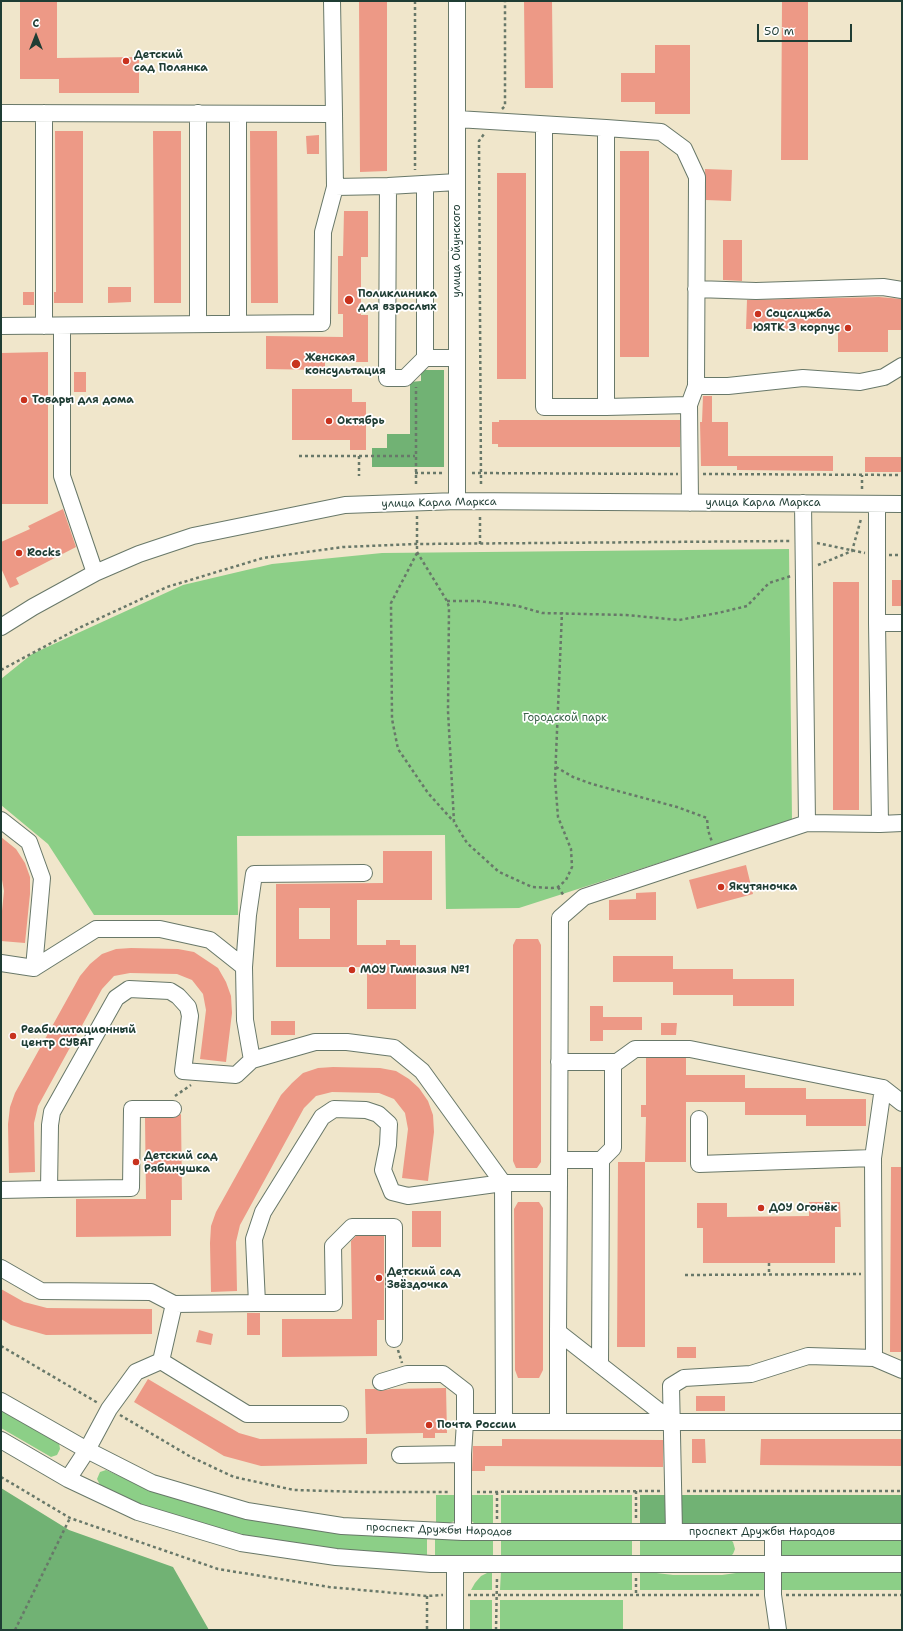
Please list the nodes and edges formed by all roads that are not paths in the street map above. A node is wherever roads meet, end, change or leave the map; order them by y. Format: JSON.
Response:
{"nodes":[{"id":1,"x":332,"y":1,"type":"edge"},
{"id":2,"x":457,"y":1,"type":"edge"},
{"id":3,"x":1,"y":113,"type":"edge"},
{"id":4,"x":44,"y":113,"type":"junction"},
{"id":5,"x":198,"y":113,"type":"junction"},
{"id":6,"x":238,"y":114,"type":"junction"},
{"id":7,"x":334,"y":114,"type":"junction"},
{"id":8,"x":457,"y":119,"type":"junction"},
{"id":9,"x":544,"y":125,"type":"junction"},
{"id":10,"x":606,"y":128,"type":"junction"},
{"id":11,"x":457,"y":182,"type":"junction"},
{"id":12,"x":420,"y":184,"type":"junction"},
{"id":13,"x":388,"y":186,"type":"junction"},
{"id":14,"x":334,"y":187,"type":"junction"},
{"id":15,"x":696,"y":288,"type":"junction"},
{"id":16,"x":902,"y":290,"type":"edge"},
{"id":17,"x":198,"y":324,"type":"junction"},
{"id":18,"x":238,"y":324,"type":"junction"},
{"id":19,"x":1,"y":326,"type":"edge"},
{"id":20,"x":44,"y":326,"type":"junction"},
{"id":21,"x":62,"y":326,"type":"junction"},
{"id":22,"x":457,"y":358,"type":"junction"},
{"id":23,"x":421,"y":363,"type":"junction"},
{"id":24,"x":902,"y":366,"type":"edge"},
{"id":25,"x":696,"y":386,"type":"junction"},
{"id":26,"x":689,"y":406,"type":"junction"},
{"id":27,"x":606,"y":407,"type":"junction"},
{"id":28,"x":457,"y":501,"type":"junction"},
{"id":29,"x":690,"y":503,"type":"junction"},
{"id":30,"x":804,"y":503,"type":"junction"},
{"id":31,"x":877,"y":504,"type":"junction"},
{"id":32,"x":902,"y":504,"type":"edge"},
{"id":33,"x":95,"y":573,"type":"junction"},
{"id":34,"x":877,"y":623,"type":"junction"},
{"id":35,"x":902,"y":623,"type":"edge"},
{"id":36,"x":1,"y":627,"type":"edge"},
{"id":37,"x":1,"y":820,"type":"edge"},
{"id":38,"x":806,"y":823,"type":"junction"},
{"id":39,"x":902,"y":823,"type":"edge"},
{"id":40,"x":880,"y":824,"type":"junction"},
{"id":41,"x":364,"y":873,"type":"dead end"},
{"id":42,"x":1,"y":963,"type":"edge"},
{"id":43,"x":244,"y":967,"type":"junction"},
{"id":44,"x":34,"y":968,"type":"junction"},
{"id":45,"x":252,"y":1060,"type":"junction"},
{"id":46,"x":559,"y":1062,"type":"junction"},
{"id":47,"x":613,"y":1062,"type":"junction"},
{"id":48,"x":883,"y":1088,"type":"junction"},
{"id":49,"x":902,"y":1103,"type":"edge"},
{"id":50,"x":173,"y":1109,"type":"dead end"},
{"id":51,"x":699,"y":1119,"type":"dead end"},
{"id":52,"x":873,"y":1158,"type":"junction"},
{"id":53,"x":559,"y":1160,"type":"junction"},
{"id":54,"x":601,"y":1160,"type":"junction"},
{"id":55,"x":503,"y":1183,"type":"junction"},
{"id":56,"x":559,"y":1183,"type":"junction"},
{"id":57,"x":49,"y":1189,"type":"junction"},
{"id":58,"x":1,"y":1190,"type":"edge"},
{"id":59,"x":1,"y":1268,"type":"edge"},
{"id":60,"x":257,"y":1303,"type":"junction"},
{"id":61,"x":174,"y":1304,"type":"junction"},
{"id":62,"x":558,"y":1332,"type":"junction"},
{"id":63,"x":394,"y":1339,"type":"road end"},
{"id":64,"x":874,"y":1358,"type":"junction"},
{"id":65,"x":161,"y":1362,"type":"junction"},
{"id":66,"x":600,"y":1366,"type":"junction"},
{"id":67,"x":902,"y":1370,"type":"edge"},
{"id":68,"x":381,"y":1382,"type":"dead end"},
{"id":69,"x":1,"y":1401,"type":"edge"},
{"id":70,"x":340,"y":1414,"type":"dead end"},
{"id":71,"x":465,"y":1422,"type":"junction"},
{"id":72,"x":504,"y":1422,"type":"junction"},
{"id":73,"x":558,"y":1422,"type":"junction"},
{"id":74,"x":673,"y":1422,"type":"junction"},
{"id":75,"x":902,"y":1422,"type":"edge"},
{"id":76,"x":1,"y":1440,"type":"edge"},
{"id":77,"x":87,"y":1450,"type":"junction"},
{"id":78,"x":463,"y":1454,"type":"junction"},
{"id":79,"x":400,"y":1455,"type":"dead end"},
{"id":80,"x":68,"y":1479,"type":"junction"},
{"id":81,"x":463,"y":1532,"type":"junction"},
{"id":82,"x":674,"y":1532,"type":"junction"},
{"id":83,"x":773,"y":1532,"type":"junction"},
{"id":84,"x":902,"y":1532,"type":"edge"},
{"id":85,"x":456,"y":1564,"type":"junction"},
{"id":86,"x":773,"y":1564,"type":"junction"},
{"id":87,"x":902,"y":1564,"type":"edge"},
{"id":88,"x":456,"y":1630,"type":"edge"},
{"id":89,"x":778,"y":1630,"type":"edge"}],
"edges":[{"from":1,"to":7,"type":"street"},
{"from":2,"to":8,"type":"street","name":"улица Ойунского"},
{"from":3,"to":4,"type":"street"},
{"from":4,"to":5,"type":"street"},
{"from":4,"to":20,"type":"street"},
{"from":5,"to":6,"type":"street"},
{"from":5,"to":17,"type":"street"},
{"from":6,"to":7,"type":"street"},
{"from":6,"to":18,"type":"street"},
{"from":7,"to":14,"type":"street"},
{"from":8,"to":9,"type":"street"},
{"from":8,"to":11,"type":"street","name":"улица Ойунского"},
{"from":9,"to":10,"type":"street"},
{"from":9,"to":27,"type":"street"},
{"from":10,"to":15,"type":"street"},
{"from":10,"to":27,"type":"street"},
{"from":11,"to":12,"type":"street"},
{"from":11,"to":22,"type":"street","name":"улица Ойунского"},
{"from":12,"to":13,"type":"street"},
{"from":12,"to":23,"type":"street"},
{"from":13,"to":14,"type":"street"},
{"from":13,"to":23,"type":"street"},
{"from":14,"to":18,"type":"street"},
{"from":15,"to":16,"type":"street"},
{"from":15,"to":25,"type":"street"},
{"from":17,"to":18,"type":"street"},
{"from":17,"to":21,"type":"street"},
{"from":19,"to":20,"type":"street"},
{"from":20,"to":21,"type":"street"},
{"from":21,"to":33,"type":"street"},
{"from":22,"to":23,"type":"street"},
{"from":22,"to":28,"type":"street","name":"улица Ойунского"},
{"from":24,"to":25,"type":"street"},
{"from":25,"to":26,"type":"street"},
{"from":26,"to":27,"type":"street"},
{"from":26,"to":29,"type":"street"},
{"from":28,"to":29,"type":"street","name":"улица Карла Маркса"},
{"from":28,"to":33,"type":"street","name":"улица Карла Маркса"},
{"from":29,"to":30,"type":"street","name":"улица Карла Маркса"},
{"from":30,"to":31,"type":"street","name":"улица Карла Маркса"},
{"from":30,"to":38,"type":"street"},
{"from":31,"to":32,"type":"street","name":"улица Карла Маркса"},
{"from":31,"to":34,"type":"street"},
{"from":33,"to":36,"type":"street","name":"улица Карла Маркса"},
{"from":34,"to":35,"type":"street"},
{"from":34,"to":40,"type":"street"},
{"from":37,"to":44,"type":"street"},
{"from":38,"to":40,"type":"street"},
{"from":38,"to":46,"type":"street"},
{"from":39,"to":40,"type":"street"},
{"from":41,"to":43,"type":"street"},
{"from":42,"to":44,"type":"street"},
{"from":43,"to":44,"type":"street"},
{"from":43,"to":45,"type":"street"},
{"from":45,"to":55,"type":"street"},
{"from":45,"to":57,"type":"street"},
{"from":46,"to":47,"type":"street"},
{"from":46,"to":53,"type":"street"},
{"from":47,"to":48,"type":"street"},
{"from":47,"to":54,"type":"street"},
{"from":48,"to":49,"type":"street"},
{"from":48,"to":52,"type":"street"},
{"from":50,"to":57,"type":"street"},
{"from":51,"to":52,"type":"street"},
{"from":52,"to":64,"type":"street"},
{"from":53,"to":54,"type":"street"},
{"from":53,"to":56,"type":"street"},
{"from":54,"to":66,"type":"street"},
{"from":55,"to":56,"type":"street"},
{"from":55,"to":60,"type":"street"},
{"from":55,"to":72,"type":"street"},
{"from":56,"to":62,"type":"street"},
{"from":57,"to":58,"type":"street"},
{"from":59,"to":61,"type":"street"},
{"from":60,"to":61,"type":"street"},
{"from":60,"to":63,"type":"street"},
{"from":61,"to":65,"type":"street"},
{"from":62,"to":66,"type":"street"},
{"from":62,"to":73,"type":"street"},
{"from":64,"to":67,"type":"street"},
{"from":64,"to":74,"type":"street"},
{"from":65,"to":70,"type":"street"},
{"from":65,"to":77,"type":"street"},
{"from":66,"to":74,"type":"street"},
{"from":68,"to":71,"type":"street"},
{"from":69,"to":77,"type":"street","name":"проспект Дружбы Народов"},
{"from":71,"to":72,"type":"street"},
{"from":71,"to":78,"type":"street"},
{"from":72,"to":73,"type":"street"},
{"from":73,"to":74,"type":"street"},
{"from":74,"to":75,"type":"street"},
{"from":74,"to":82,"type":"street"},
{"from":76,"to":80,"type":"street"},
{"from":77,"to":80,"type":"street"},
{"from":77,"to":81,"type":"street","name":"проспект Дружбы Народов"},
{"from":78,"to":79,"type":"street"},
{"from":78,"to":81,"type":"street"},
{"from":80,"to":85,"type":"street"},
{"from":81,"to":82,"type":"street","name":"проспект Дружбы Народов"},
{"from":82,"to":83,"type":"street","name":"проспект Дружбы Народов"},
{"from":83,"to":84,"type":"street","name":"проспект Дружбы Народов"},
{"from":83,"to":86,"type":"street"},
{"from":85,"to":86,"type":"street"},
{"from":85,"to":88,"type":"street"},
{"from":86,"to":87,"type":"street"},
{"from":86,"to":89,"type":"street"}]}
